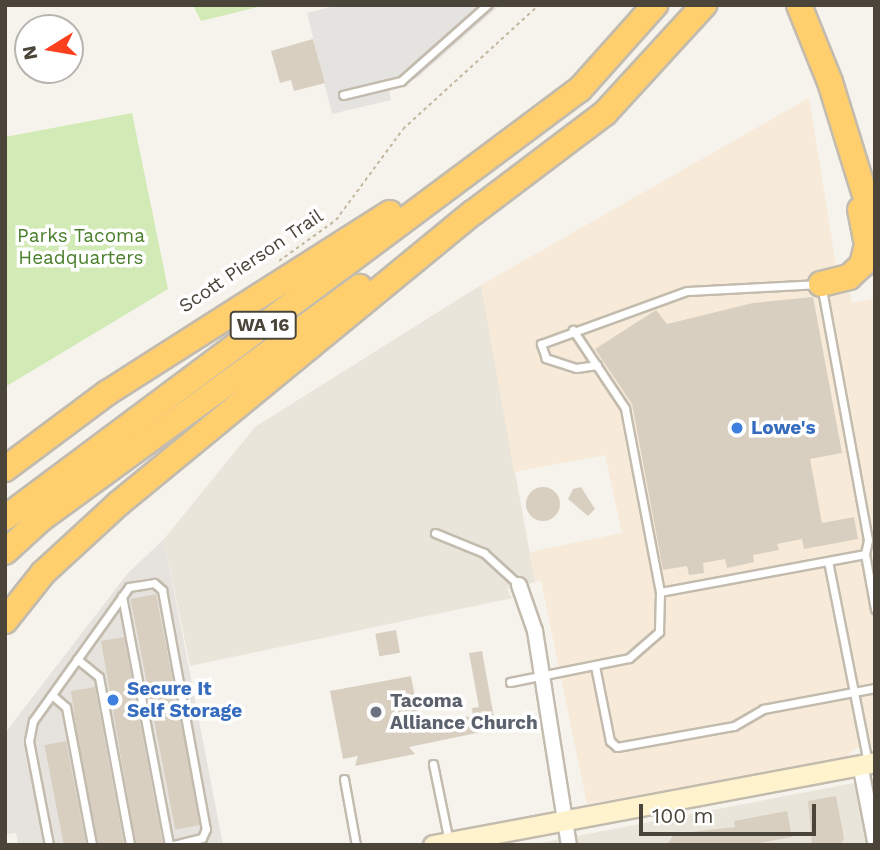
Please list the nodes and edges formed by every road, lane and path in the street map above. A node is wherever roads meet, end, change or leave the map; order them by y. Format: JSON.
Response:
{"nodes":[{"id":1,"x":487,"y":5,"type":"edge"},
{"id":2,"x":539,"y":5,"type":"edge"},
{"id":3,"x":655,"y":5,"type":"edge"},
{"id":4,"x":704,"y":5,"type":"edge"},
{"id":5,"x":799,"y":5,"type":"edge"},
{"id":6,"x":343,"y":94,"type":"dead end"},
{"id":7,"x":521,"y":131,"type":"junction"},
{"id":8,"x":860,"y":182,"type":"junction"},
{"id":9,"x":474,"y":212,"type":"junction"},
{"id":10,"x":875,"y":226,"type":"edge"},
{"id":11,"x":271,"y":266,"type":"dead end"},
{"id":12,"x":821,"y":284,"type":"junction"},
{"id":13,"x":573,"y":330,"type":"junction"},
{"id":14,"x":597,"y":365,"type":"junction"},
{"id":15,"x":5,"y":469,"type":"edge"},
{"id":16,"x":118,"y":504,"type":"junction"},
{"id":17,"x":5,"y":518,"type":"edge"},
{"id":18,"x":435,"y":533,"type":"dead end"},
{"id":19,"x":5,"y":552,"type":"edge"},
{"id":20,"x":865,"y":554,"type":"junction"},
{"id":21,"x":828,"y":561,"type":"junction"},
{"id":22,"x":519,"y":584,"type":"joint"},
{"id":23,"x":660,"y":592,"type":"junction"},
{"id":24,"x":122,"y":596,"type":"junction"},
{"id":25,"x":5,"y":605,"type":"edge"},
{"id":26,"x":875,"y":609,"type":"edge"},
{"id":27,"x":5,"y":621,"type":"edge"},
{"id":28,"x":77,"y":660,"type":"junction"},
{"id":29,"x":595,"y":666,"type":"junction"},
{"id":30,"x":543,"y":676,"type":"junction"},
{"id":31,"x":510,"y":682,"type":"dead end"},
{"id":32,"x":875,"y":688,"type":"edge"},
{"id":33,"x":852,"y":691,"type":"junction"},
{"id":34,"x":52,"y":695,"type":"junction"},
{"id":35,"x":867,"y":763,"type":"edge"},
{"id":36,"x":433,"y":764,"type":"dead end"},
{"id":37,"x":344,"y":779,"type":"dead end"},
{"id":38,"x":568,"y":820,"type":"junction"},
{"id":39,"x":875,"y":841,"type":"edge"},
{"id":40,"x":441,"y":843,"type":"edge"},
{"id":41,"x":49,"y":845,"type":"edge"},
{"id":42,"x":92,"y":845,"type":"edge"},
{"id":43,"x":130,"y":845,"type":"edge"},
{"id":44,"x":171,"y":845,"type":"edge"},
{"id":45,"x":356,"y":845,"type":"edge"},
{"id":46,"x":569,"y":845,"type":"edge"}],
"edges":[{"from":1,"to":6,"type":"lane"},
{"from":2,"to":11,"type":"path","name":"Scott Pierson Trail"},
{"from":3,"to":7,"type":"highway","number":"WA 16"},
{"from":4,"to":9,"type":"highway","number":"WA 16"},
{"from":5,"to":8,"type":"highway"},
{"from":7,"to":15,"type":"highway"},
{"from":7,"to":17,"type":"highway","number":"WA 16"},
{"from":8,"to":10,"type":"highway"},
{"from":8,"to":12,"type":"highway"},
{"from":9,"to":16,"type":"highway"},
{"from":9,"to":19,"type":"highway","number":"WA 16"},
{"from":12,"to":13,"type":"lane"},
{"from":12,"to":20,"type":"lane"},
{"from":13,"to":14,"type":"lane"},
{"from":13,"to":14,"type":"lane"},
{"from":14,"to":23,"type":"lane"},
{"from":16,"to":25,"type":"highway"},
{"from":16,"to":27,"type":"highway"},
{"from":18,"to":22,"type":"lane"},
{"from":20,"to":21,"type":"lane"},
{"from":20,"to":26,"type":"lane"},
{"from":21,"to":23,"type":"lane"},
{"from":21,"to":33,"type":"lane"},
{"from":22,"to":30,"type":"street"},
{"from":23,"to":29,"type":"lane"},
{"from":24,"to":28,"type":"lane"},
{"from":24,"to":44,"type":"lane"},
{"from":24,"to":44,"type":"lane"},
{"from":28,"to":34,"type":"lane"},
{"from":28,"to":43,"type":"lane"},
{"from":29,"to":30,"type":"lane"},
{"from":29,"to":33,"type":"lane"},
{"from":30,"to":31,"type":"lane"},
{"from":30,"to":38,"type":"street"},
{"from":32,"to":33,"type":"lane"},
{"from":33,"to":35,"type":"lane"},
{"from":34,"to":41,"type":"lane"},
{"from":34,"to":42,"type":"lane"},
{"from":35,"to":38,"type":"main road"},
{"from":35,"to":39,"type":"street"},
{"from":36,"to":40,"type":"lane"},
{"from":37,"to":45,"type":"lane"},
{"from":38,"to":40,"type":"main road"},
{"from":38,"to":46,"type":"street"}]}
